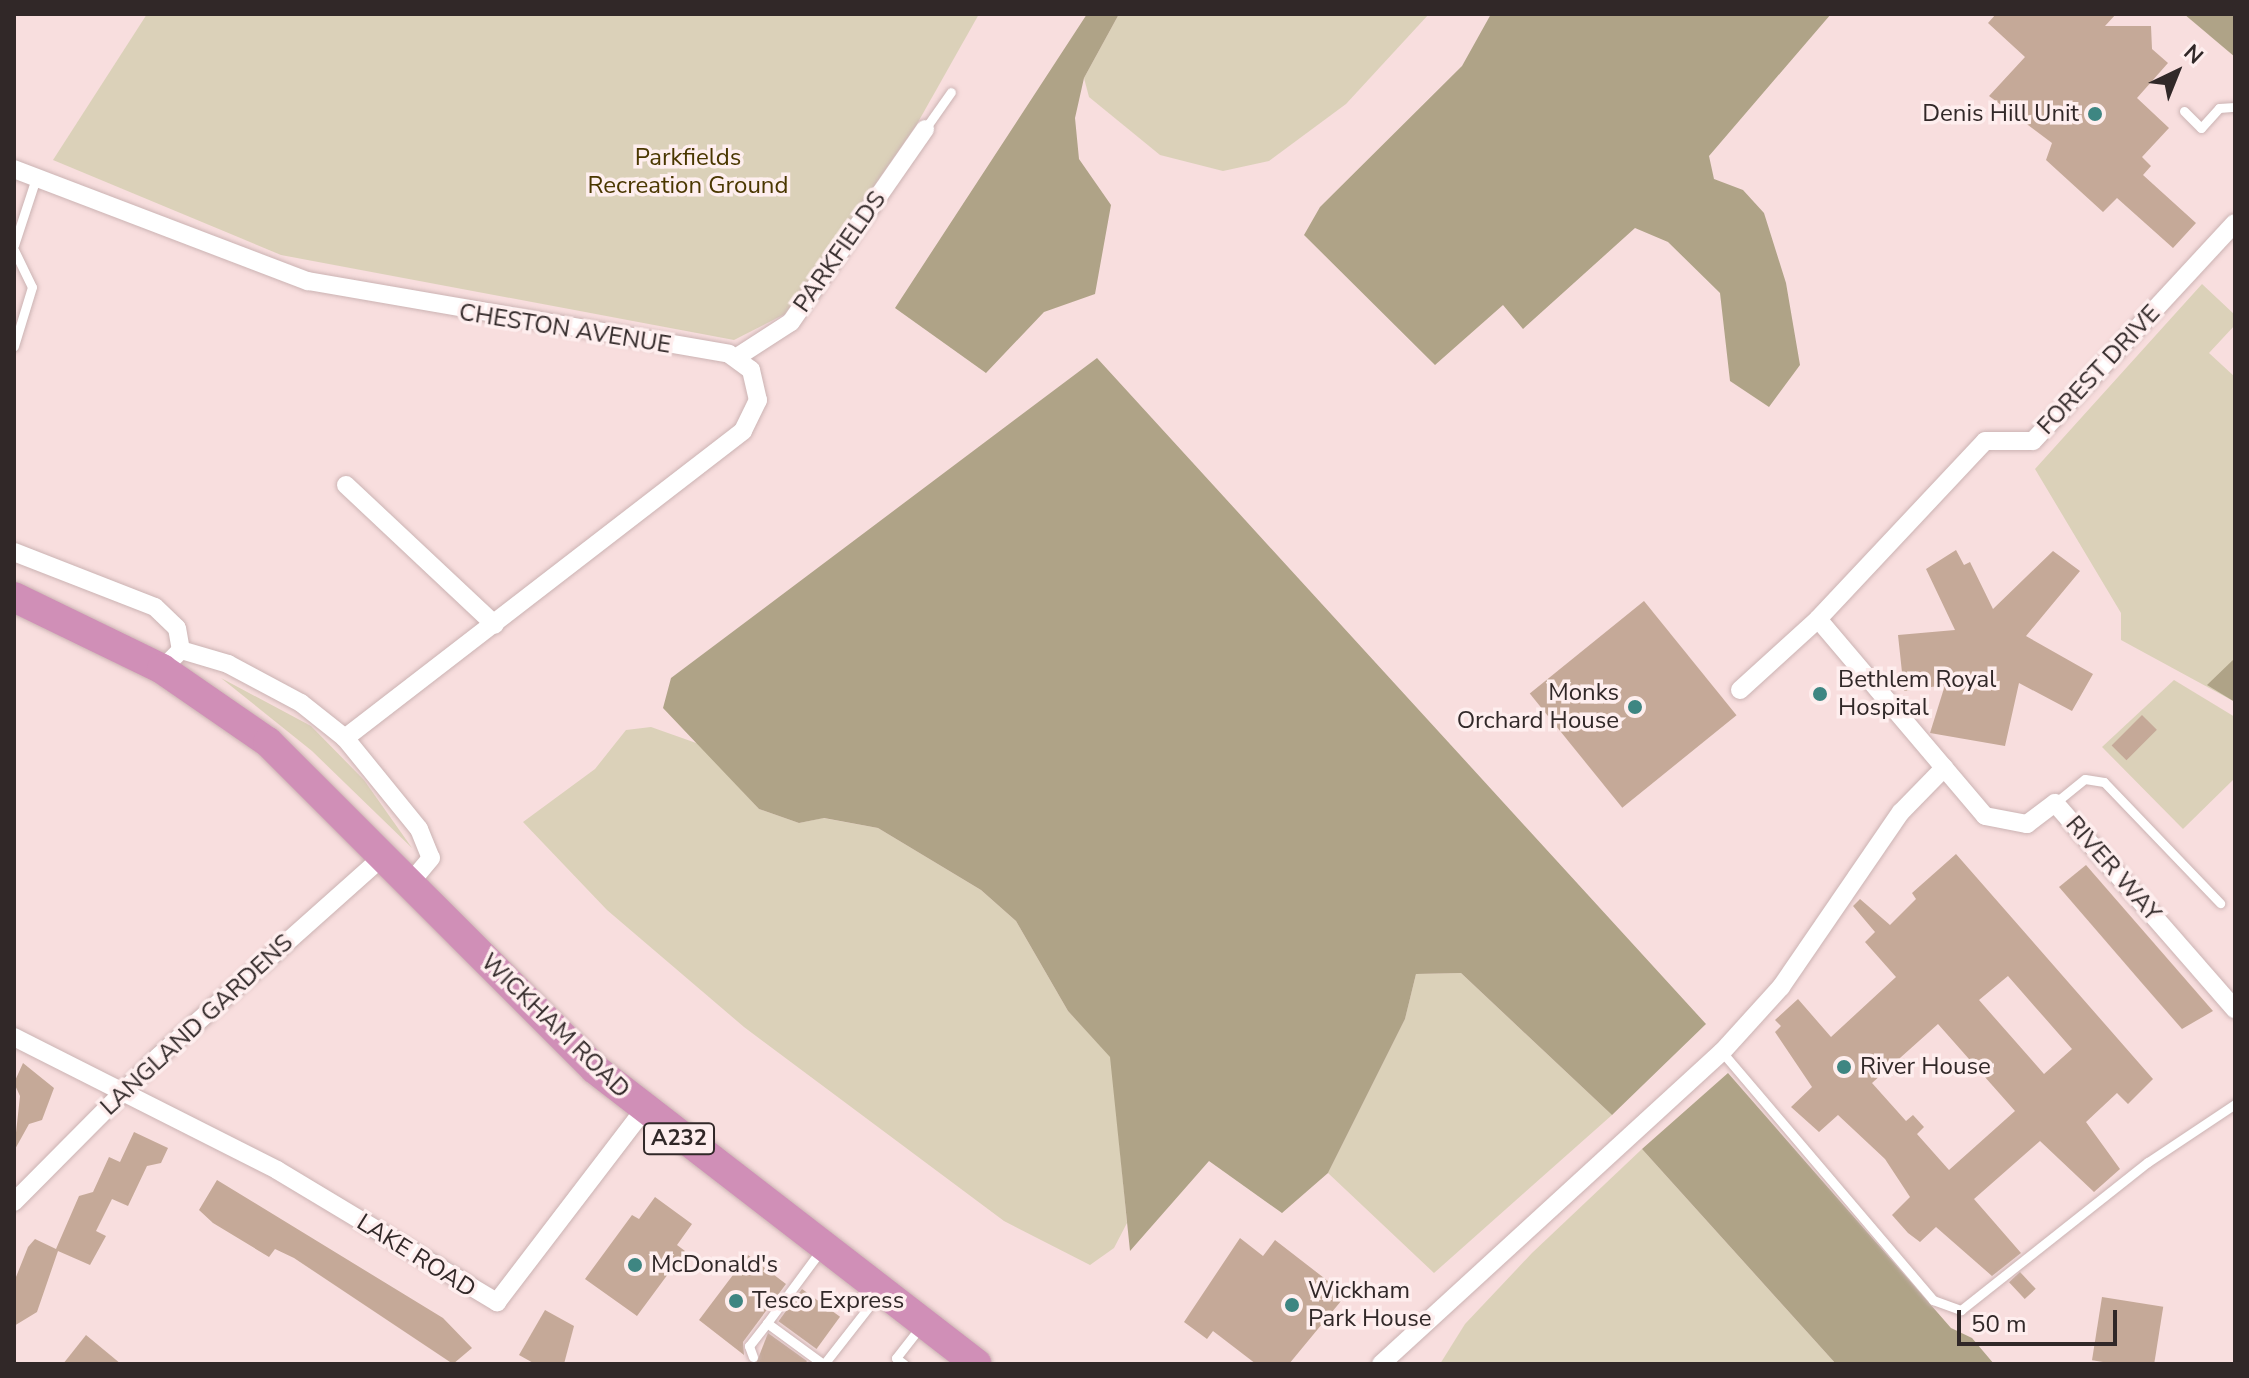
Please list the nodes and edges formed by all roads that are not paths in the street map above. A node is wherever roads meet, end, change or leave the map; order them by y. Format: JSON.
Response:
{"nodes":[{"id":1,"x":951,"y":92,"type":"dead end"},
{"id":2,"x":2235,"y":107,"type":"edge"},
{"id":3,"x":2184,"y":111,"type":"dead end"},
{"id":4,"x":925,"y":129,"type":"joint"},
{"id":5,"x":14,"y":169,"type":"edge"},
{"id":6,"x":37,"y":175,"type":"junction"},
{"id":7,"x":2235,"y":223,"type":"edge"},
{"id":8,"x":14,"y":247,"type":"edge"},
{"id":9,"x":14,"y":346,"type":"edge"},
{"id":10,"x":737,"y":357,"type":"junction"},
{"id":11,"x":346,"y":485,"type":"dead end"},
{"id":12,"x":14,"y":552,"type":"edge"},
{"id":13,"x":14,"y":597,"type":"edge"},
{"id":14,"x":1818,"y":619,"type":"junction"},
{"id":15,"x":495,"y":625,"type":"junction"},
{"id":16,"x":172,"y":660,"type":"junction"},
{"id":17,"x":1740,"y":690,"type":"dead end"},
{"id":18,"x":345,"y":738,"type":"junction"},
{"id":19,"x":1944,"y":768,"type":"junction"},
{"id":20,"x":2055,"y":803,"type":"junction"},
{"id":21,"x":386,"y":854,"type":"junction"},
{"id":22,"x":412,"y":881,"type":"junction"},
{"id":23,"x":2220,"y":903,"type":"dead end"},
{"id":24,"x":2235,"y":1009,"type":"edge"},
{"id":25,"x":14,"y":1037,"type":"edge"},
{"id":26,"x":1722,"y":1052,"type":"junction"},
{"id":27,"x":121,"y":1093,"type":"junction"},
{"id":28,"x":2235,"y":1104,"type":"edge"},
{"id":29,"x":643,"y":1111,"type":"junction"},
{"id":30,"x":14,"y":1202,"type":"edge"},
{"id":31,"x":821,"y":1249,"type":"junction"},
{"id":32,"x":880,"y":1292,"type":"junction"},
{"id":33,"x":767,"y":1323,"type":"junction"},
{"id":34,"x":923,"y":1324,"type":"junction"},
{"id":35,"x":753,"y":1357,"type":"dead end"},
{"id":36,"x":824,"y":1364,"type":"edge"},
{"id":37,"x":904,"y":1364,"type":"edge"},
{"id":38,"x":974,"y":1364,"type":"edge"},
{"id":39,"x":1381,"y":1364,"type":"edge"}],
"edges":[{"from":1,"to":4,"type":"lane"},
{"from":2,"to":3,"type":"lane"},
{"from":4,"to":10,"type":"street","name":"PARKFIELDS"},
{"from":5,"to":6,"type":"street","name":"CHESTON AVENUE"},
{"from":6,"to":8,"type":"lane"},
{"from":6,"to":10,"type":"street","name":"CHESTON AVENUE"},
{"from":7,"to":14,"type":"street","name":"FOREST DRIVE"},
{"from":8,"to":9,"type":"lane"},
{"from":10,"to":15,"type":"street"},
{"from":11,"to":15,"type":"street"},
{"from":12,"to":16,"type":"street","name":"WICKHAM ROAD"},
{"from":13,"to":16,"type":"highway","name":"WICKHAM ROAD","number":"A232"},
{"from":14,"to":17,"type":"street","name":"FOREST DRIVE"},
{"from":14,"to":19,"type":"street","name":"RIVER WAY"},
{"from":15,"to":18,"type":"street"},
{"from":16,"to":18,"type":"street","name":"WICKHAM ROAD"},
{"from":16,"to":21,"type":"highway","name":"WICKHAM ROAD","number":"A232"},
{"from":18,"to":22,"type":"street","name":"WICKHAM ROAD"},
{"from":19,"to":20,"type":"street","name":"RIVER WAY"},
{"from":19,"to":26,"type":"street"},
{"from":20,"to":23,"type":"lane"},
{"from":20,"to":24,"type":"street","name":"RIVER WAY"},
{"from":21,"to":22,"type":"highway","name":"WICKHAM ROAD","number":"A232"},
{"from":21,"to":27,"type":"street","name":"LANGLAND GARDENS"},
{"from":22,"to":29,"type":"highway","name":"WICKHAM ROAD","number":"A232"},
{"from":25,"to":27,"type":"street"},
{"from":26,"to":28,"type":"lane"},
{"from":26,"to":39,"type":"street"},
{"from":27,"to":29,"type":"street","name":"LAKE ROAD"},
{"from":27,"to":30,"type":"street","name":"LANGLAND GARDENS"},
{"from":29,"to":31,"type":"highway","name":"WICKHAM ROAD","number":"A232"},
{"from":31,"to":32,"type":"highway","name":"WICKHAM ROAD","number":"A232"},
{"from":31,"to":33,"type":"lane"},
{"from":32,"to":34,"type":"highway","name":"WICKHAM ROAD","number":"A232"},
{"from":32,"to":36,"type":"lane"},
{"from":33,"to":35,"type":"lane"},
{"from":33,"to":36,"type":"lane"},
{"from":34,"to":37,"type":"lane"},
{"from":34,"to":38,"type":"highway","name":"WICKHAM ROAD","number":"A232"}]}
